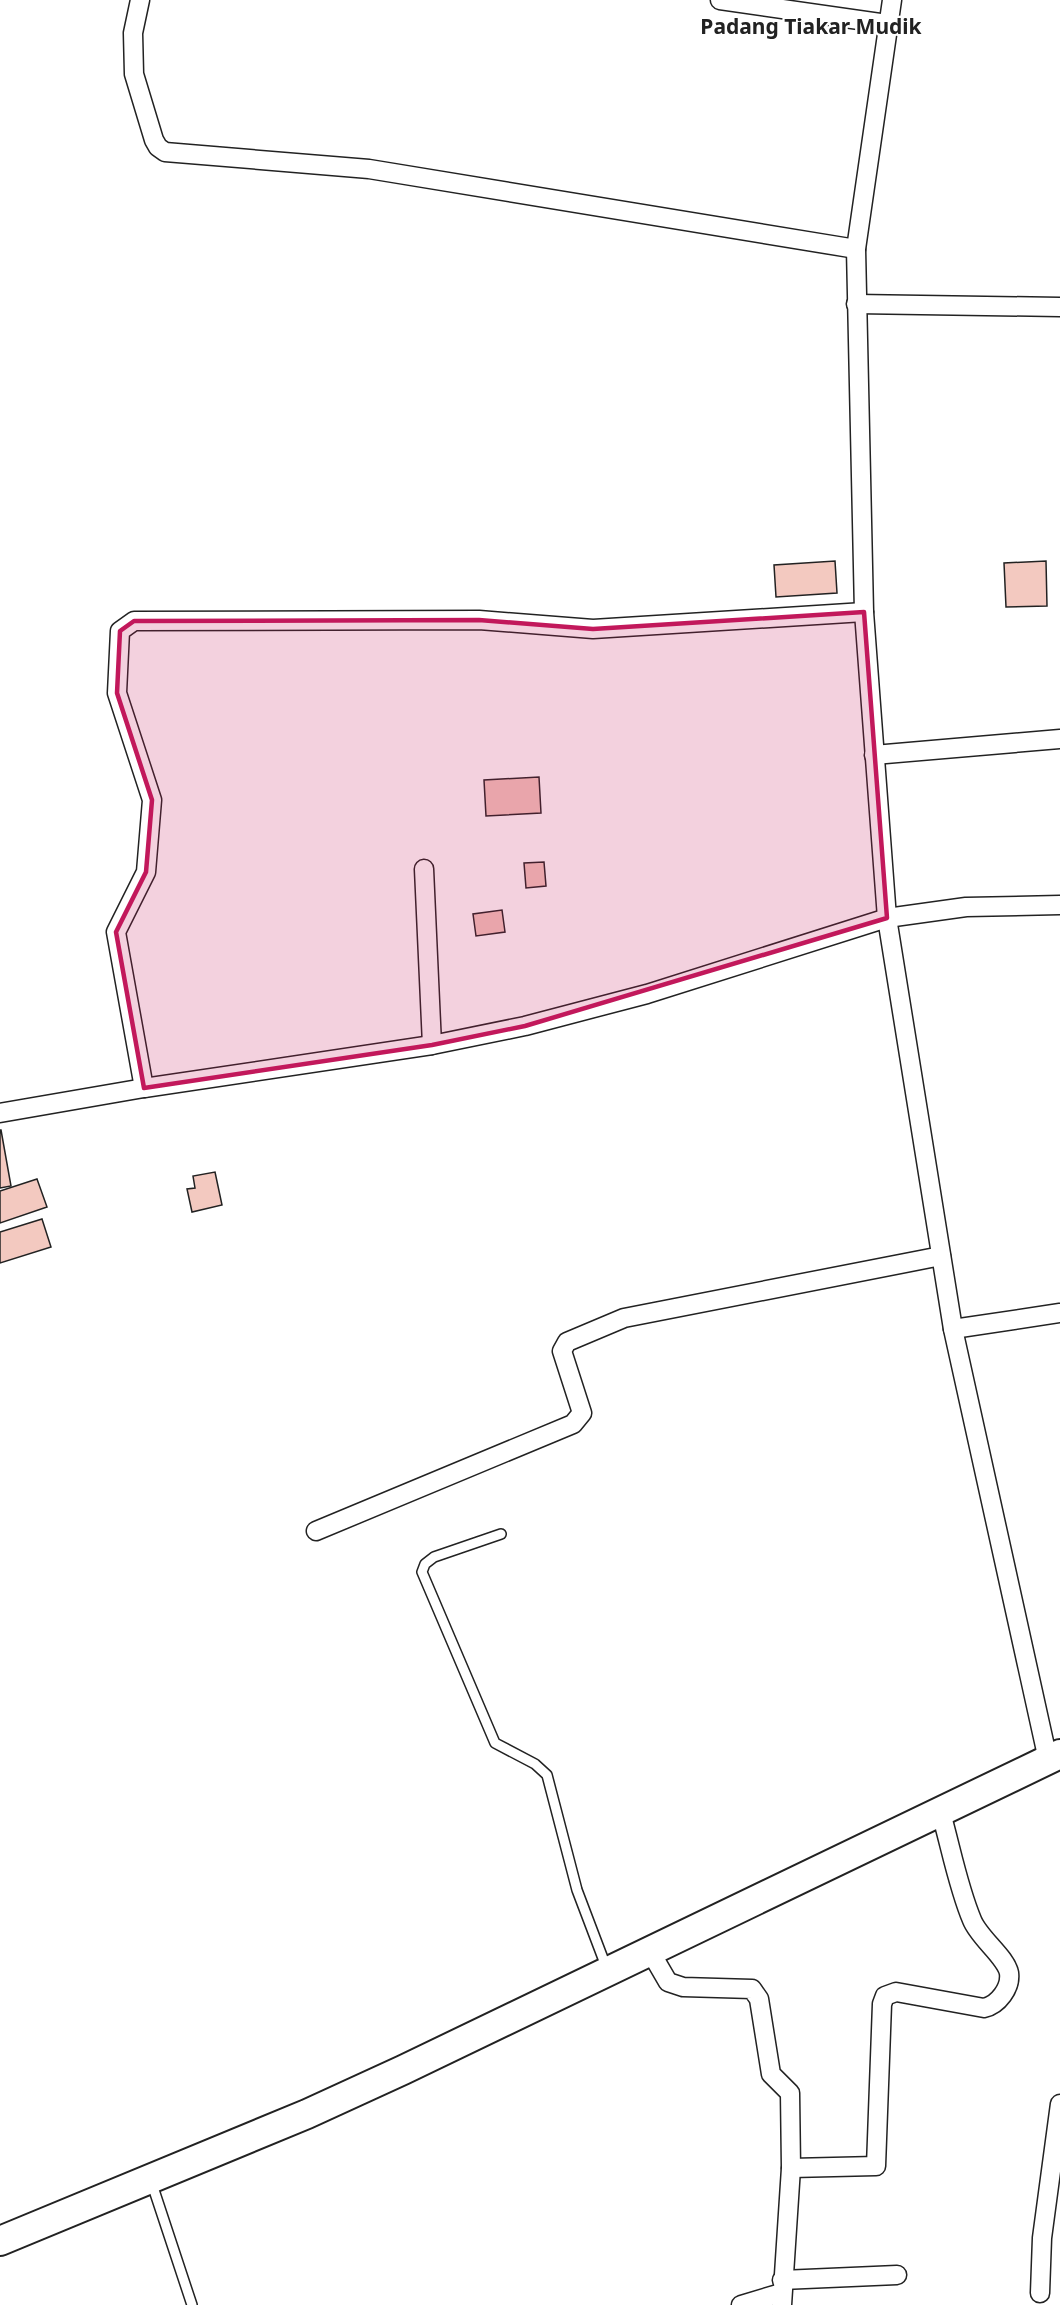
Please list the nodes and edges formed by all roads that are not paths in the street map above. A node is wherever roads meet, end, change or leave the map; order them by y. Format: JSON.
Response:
{"nodes":[{"id":1,"x":140,"y":0,"type":"edge"},
{"id":2,"x":720,"y":0,"type":"edge"},
{"id":3,"x":892,"y":0,"type":"edge"},
{"id":4,"x":887,"y":24,"type":"junction"},
{"id":5,"x":856,"y":249,"type":"junction"},
{"id":6,"x":856,"y":304,"type":"junction"},
{"id":7,"x":1060,"y":307,"type":"edge"},
{"id":8,"x":864,"y":612,"type":"junction"},
{"id":9,"x":1060,"y":739,"type":"edge"},
{"id":10,"x":874,"y":755,"type":"junction"},
{"id":11,"x":424,"y":869,"type":"dead end"},
{"id":12,"x":1060,"y":904,"type":"edge"},
{"id":13,"x":887,"y":918,"type":"junction"},
{"id":14,"x":432,"y":1045,"type":"junction"},
{"id":15,"x":144,"y":1088,"type":"junction"},
{"id":16,"x":0,"y":1113,"type":"edge"},
{"id":17,"x":941,"y":1256,"type":"junction"},
{"id":18,"x":1060,"y":1313,"type":"edge"},
{"id":19,"x":953,"y":1329,"type":"junction"},
{"id":20,"x":316,"y":1531,"type":"dead end"},
{"id":21,"x":501,"y":1534,"type":"dead end"},
{"id":22,"x":1054,"y":1757,"type":"edge"},
{"id":23,"x":941,"y":1813,"type":"junction"},
{"id":24,"x":650,"y":1951,"type":"junction"},
{"id":25,"x":608,"y":1971,"type":"junction"},
{"id":26,"x":1060,"y":2104,"type":"edge"},
{"id":27,"x":791,"y":2168,"type":"junction"},
{"id":28,"x":151,"y":2179,"type":"junction"},
{"id":29,"x":0,"y":2241,"type":"edge"},
{"id":30,"x":897,"y":2275,"type":"dead end"},
{"id":31,"x":781,"y":2293,"type":"edge"},
{"id":32,"x":1040,"y":2293,"type":"dead end"},
{"id":33,"x":192,"y":2305,"type":"edge"},
{"id":34,"x":741,"y":2305,"type":"edge"}],
"edges":[{"from":1,"to":5,"type":"street"},
{"from":2,"to":4,"type":"street"},
{"from":3,"to":4,"type":"street"},
{"from":4,"to":5,"type":"street"},
{"from":5,"to":6,"type":"street"},
{"from":6,"to":7,"type":"street"},
{"from":6,"to":8,"type":"street"},
{"from":8,"to":10,"type":"street"},
{"from":8,"to":15,"type":"street"},
{"from":9,"to":10,"type":"street"},
{"from":10,"to":13,"type":"street"},
{"from":11,"to":14,"type":"street"},
{"from":12,"to":13,"type":"street"},
{"from":13,"to":14,"type":"street"},
{"from":13,"to":17,"type":"street"},
{"from":14,"to":15,"type":"street"},
{"from":15,"to":16,"type":"street"},
{"from":17,"to":19,"type":"street"},
{"from":17,"to":20,"type":"street"},
{"from":18,"to":19,"type":"street"},
{"from":19,"to":22,"type":"street"},
{"from":21,"to":25,"type":"lane"},
{"from":22,"to":23,"type":"main road"},
{"from":23,"to":24,"type":"main road"},
{"from":23,"to":27,"type":"street"},
{"from":24,"to":25,"type":"main road"},
{"from":24,"to":27,"type":"street"},
{"from":25,"to":28,"type":"main road"},
{"from":26,"to":32,"type":"street"},
{"from":27,"to":31,"type":"street"},
{"from":28,"to":29,"type":"main road"},
{"from":28,"to":33,"type":"lane"},
{"from":30,"to":31,"type":"street"},
{"from":31,"to":34,"type":"street"}]}
